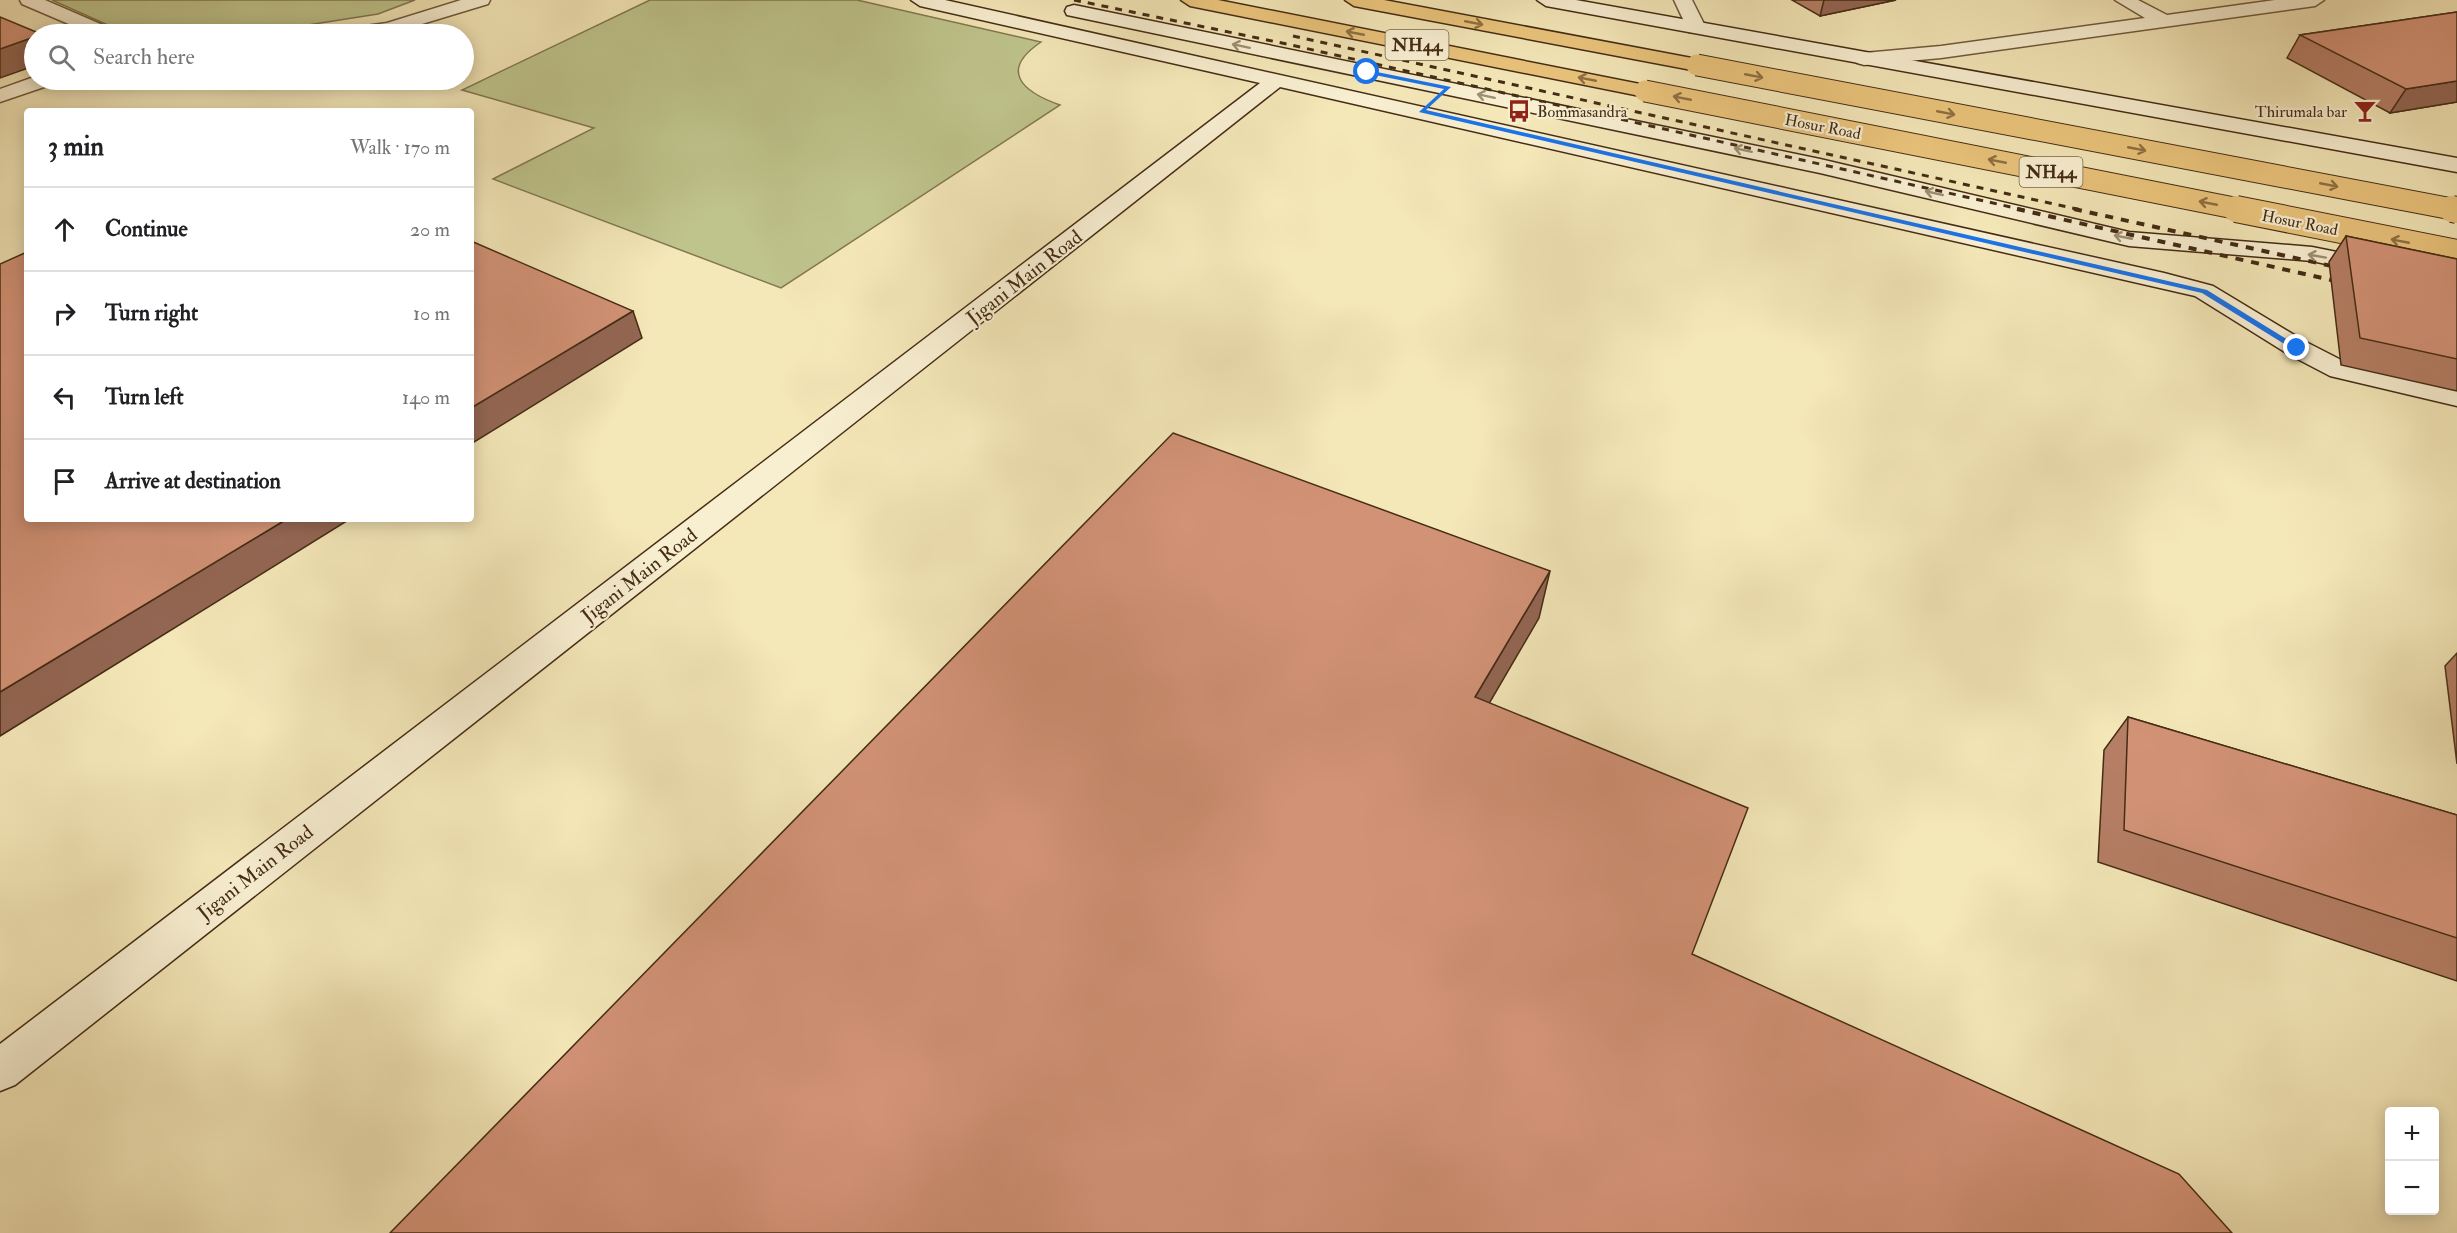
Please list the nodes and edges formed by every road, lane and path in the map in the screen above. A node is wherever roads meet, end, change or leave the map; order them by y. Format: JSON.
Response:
{"nodes":[{"id":1,"x":29,"y":0,"type":"edge"},
{"id":2,"x":481,"y":0,"type":"edge"},
{"id":3,"x":920,"y":0,"type":"edge"},
{"id":4,"x":1190,"y":0,"type":"edge"},
{"id":5,"x":1354,"y":0,"type":"edge"},
{"id":6,"x":1546,"y":0,"type":"edge"},
{"id":7,"x":1683,"y":0,"type":"edge"},
{"id":8,"x":2124,"y":0,"type":"edge"},
{"id":9,"x":2316,"y":0,"type":"edge"},
{"id":10,"x":1058,"y":7,"type":"dead end"},
{"id":11,"x":2165,"y":21,"type":"junction"},
{"id":12,"x":84,"y":24,"type":"edge"},
{"id":13,"x":402,"y":24,"type":"edge"},
{"id":14,"x":1696,"y":28,"type":"junction"},
{"id":15,"x":1864,"y":60,"type":"junction"},
{"id":16,"x":1278,"y":78,"type":"junction"},
{"id":17,"x":24,"y":88,"type":"edge"},
{"id":18,"x":1448,"y":89,"type":"junction"},
{"id":19,"x":0,"y":96,"type":"edge"},
{"id":20,"x":1422,"y":111,"type":"junction"},
{"id":21,"x":2457,"y":165,"type":"edge"},
{"id":22,"x":2457,"y":210,"type":"edge"},
{"id":23,"x":2457,"y":253,"type":"edge"},
{"id":24,"x":2457,"y":284,"type":"edge"},
{"id":25,"x":2457,"y":398,"type":"edge"},
{"id":26,"x":0,"y":1070,"type":"edge"}],
"edges":[{"from":1,"to":12,"type":"street"},
{"from":2,"to":13,"type":"street"},
{"from":3,"to":16,"type":"street"},
{"from":23,"to":4,"type":"highway","name":"Hosur Road","number":"NH44","one_way":true,"bridge":true},
{"from":5,"to":22,"type":"highway","name":"Hosur Road","number":"NH44","one_way":true,"bridge":true},
{"from":6,"to":14,"type":"street"},
{"from":7,"to":14,"type":"street"},
{"from":8,"to":11,"type":"street"},
{"from":9,"to":11,"type":"street"},
{"from":18,"to":10,"type":"street","one_way":true},
{"from":11,"to":15,"type":"street"},
{"from":14,"to":15,"type":"street"},
{"from":15,"to":21,"type":"street"},
{"from":16,"to":20,"type":"street"},
{"from":16,"to":26,"type":"street","name":"Jigani Main Road"},
{"from":17,"to":19,"type":"street"},
{"from":18,"to":20,"type":"street"},
{"from":24,"to":18,"type":"street","one_way":true},
{"from":20,"to":25,"type":"street"}]}
